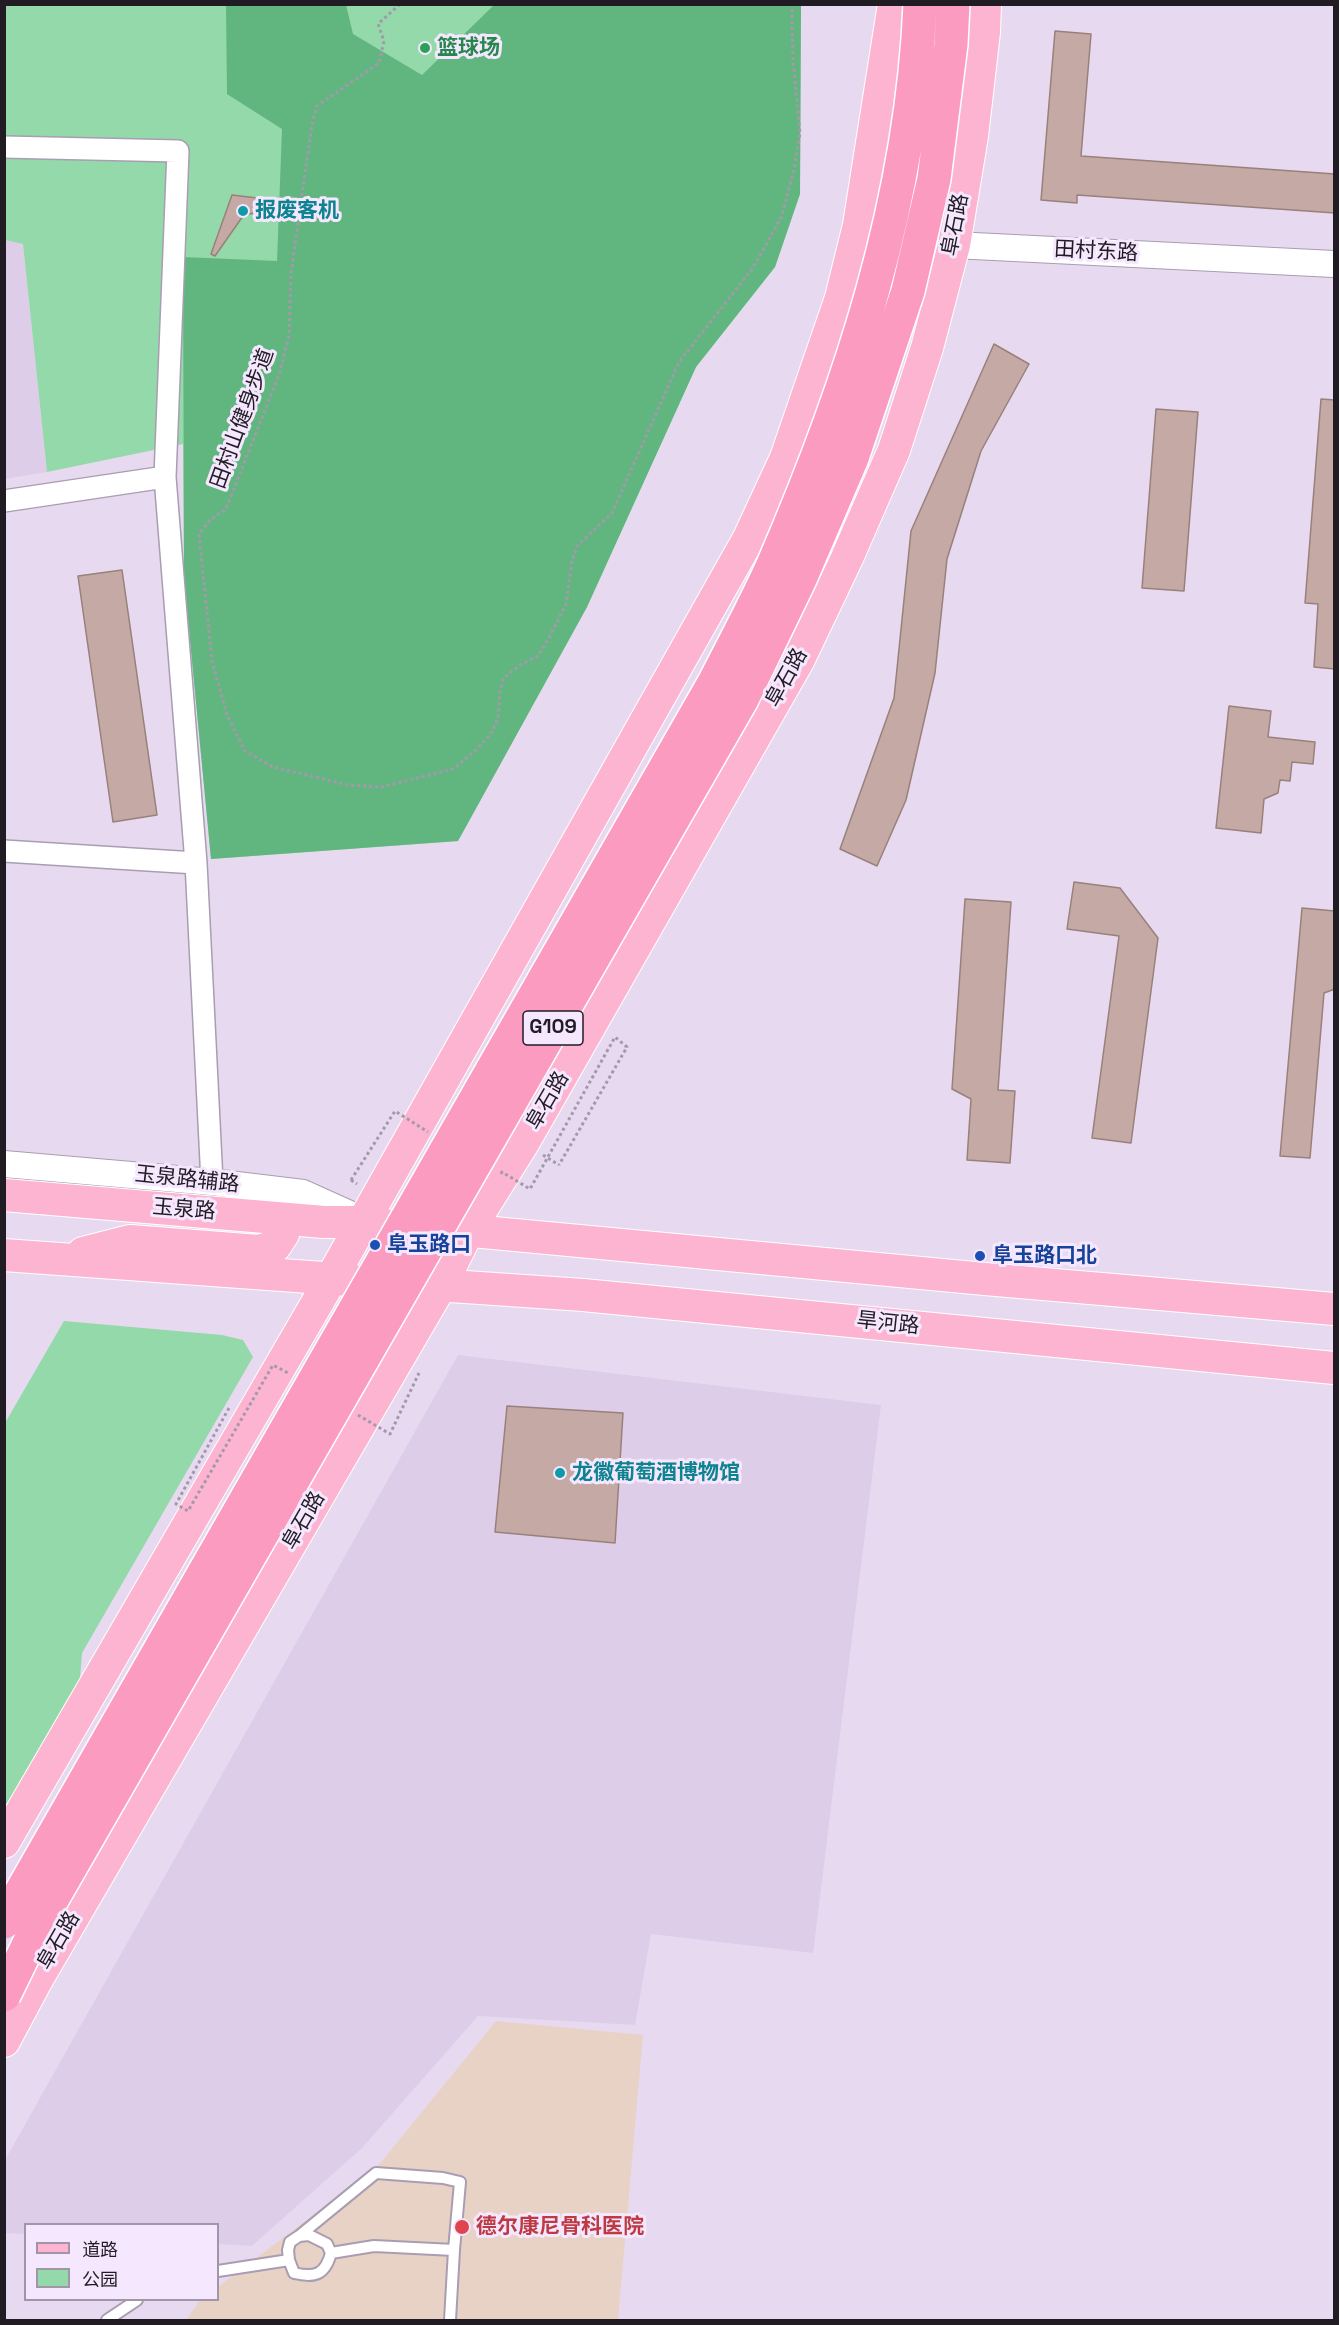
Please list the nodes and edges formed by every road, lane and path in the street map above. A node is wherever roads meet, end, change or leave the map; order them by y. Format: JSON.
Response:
{"nodes":[{"id":1,"x":399,"y":4,"type":"edge"},
{"id":2,"x":792,"y":4,"type":"edge"},
{"id":3,"x":894,"y":4,"type":"edge"},
{"id":4,"x":920,"y":4,"type":"edge"},
{"id":5,"x":952,"y":4,"type":"edge"},
{"id":6,"x":985,"y":4,"type":"edge"},
{"id":7,"x":4,"y":147,"type":"edge"},
{"id":8,"x":859,"y":225,"type":"junction"},
{"id":9,"x":954,"y":245,"type":"junction"},
{"id":10,"x":1335,"y":264,"type":"edge"},
{"id":11,"x":165,"y":477,"type":"junction"},
{"id":12,"x":4,"y":501,"type":"edge"},
{"id":13,"x":4,"y":851,"type":"edge"},
{"id":14,"x":196,"y":863,"type":"junction"},
{"id":15,"x":433,"y":1135,"type":"dead end"},
{"id":16,"x":4,"y":1164,"type":"edge"},
{"id":17,"x":559,"y":1165,"type":"dead end"},
{"id":18,"x":502,"y":1172,"type":"dead end"},
{"id":19,"x":351,"y":1180,"type":"dead end"},
{"id":20,"x":212,"y":1182,"type":"junction"},
{"id":21,"x":4,"y":1196,"type":"edge"},
{"id":22,"x":276,"y":1218,"type":"junction"},
{"id":23,"x":363,"y":1221,"type":"junction"},
{"id":24,"x":468,"y":1231,"type":"junction"},
{"id":25,"x":4,"y":1255,"type":"edge"},
{"id":26,"x":56,"y":1259,"type":"junction"},
{"id":27,"x":332,"y":1279,"type":"junction"},
{"id":28,"x":441,"y":1285,"type":"junction"},
{"id":29,"x":1335,"y":1309,"type":"edge"},
{"id":30,"x":1335,"y":1368,"type":"edge"},
{"id":31,"x":419,"y":1373,"type":"dead end"},
{"id":32,"x":292,"y":1376,"type":"dead end"},
{"id":33,"x":229,"y":1408,"type":"dead end"},
{"id":34,"x":358,"y":1415,"type":"dead end"},
{"id":35,"x":4,"y":1842,"type":"edge"},
{"id":36,"x":4,"y":1922,"type":"edge"},
{"id":37,"x":4,"y":1995,"type":"edge"},
{"id":38,"x":4,"y":2041,"type":"edge"},
{"id":39,"x":299,"y":2236,"type":"junction"},
{"id":40,"x":454,"y":2250,"type":"junction"},
{"id":41,"x":331,"y":2253,"type":"junction"},
{"id":42,"x":289,"y":2260,"type":"junction"},
{"id":43,"x":219,"y":2271,"type":"edge"},
{"id":44,"x":136,"y":2301,"type":"edge"},
{"id":45,"x":107,"y":2320,"type":"edge"},
{"id":46,"x":450,"y":2320,"type":"edge"}],
"edges":[{"from":1,"to":2,"type":"path","name":"田村山健身步道"},
{"from":3,"to":8,"type":"main road"},
{"from":4,"to":36,"type":"highway","number":"G109","bridge":true},
{"from":5,"to":37,"type":"highway","name":"阜石路","number":"G109","bridge":true},
{"from":6,"to":9,"type":"main road","name":"阜石路"},
{"from":7,"to":11,"type":"street"},
{"from":8,"to":9,"type":"street","name":"田村东路"},
{"from":8,"to":23,"type":"main road"},
{"from":9,"to":10,"type":"street","name":"田村东路"},
{"from":9,"to":24,"type":"main road","name":"阜石路"},
{"from":11,"to":12,"type":"street"},
{"from":11,"to":14,"type":"street"},
{"from":13,"to":14,"type":"street"},
{"from":14,"to":20,"type":"street"},
{"from":15,"to":19,"type":"path","bridge":true},
{"from":16,"to":20,"type":"street","name":"玉泉路辅路"},
{"from":17,"to":18,"type":"path","bridge":true},
{"from":20,"to":23,"type":"street","name":"玉泉路辅路"},
{"from":21,"to":22,"type":"main road","name":"玉泉路"},
{"from":22,"to":23,"type":"main road","name":"玉泉路"},
{"from":22,"to":26,"type":"main road"},
{"from":23,"to":24,"type":"main road","name":"玉泉路"},
{"from":23,"to":27,"type":"main road"},
{"from":24,"to":28,"type":"main road","name":"阜石路"},
{"from":24,"to":29,"type":"main road"},
{"from":25,"to":26,"type":"main road"},
{"from":26,"to":27,"type":"main road"},
{"from":27,"to":28,"type":"main road","name":"旱河路"},
{"from":27,"to":35,"type":"main road"},
{"from":28,"to":30,"type":"main road","name":"旱河路"},
{"from":28,"to":38,"type":"main road","name":"阜石路"},
{"from":31,"to":34,"type":"path","bridge":true},
{"from":32,"to":33,"type":"path","bridge":true},
{"from":39,"to":40,"type":"lane"},
{"from":39,"to":41,"type":"lane"},
{"from":39,"to":42,"type":"lane"},
{"from":40,"to":41,"type":"lane"},
{"from":40,"to":46,"type":"lane"},
{"from":41,"to":42,"type":"lane"},
{"from":42,"to":43,"type":"lane"},
{"from":44,"to":45,"type":"lane"}]}
